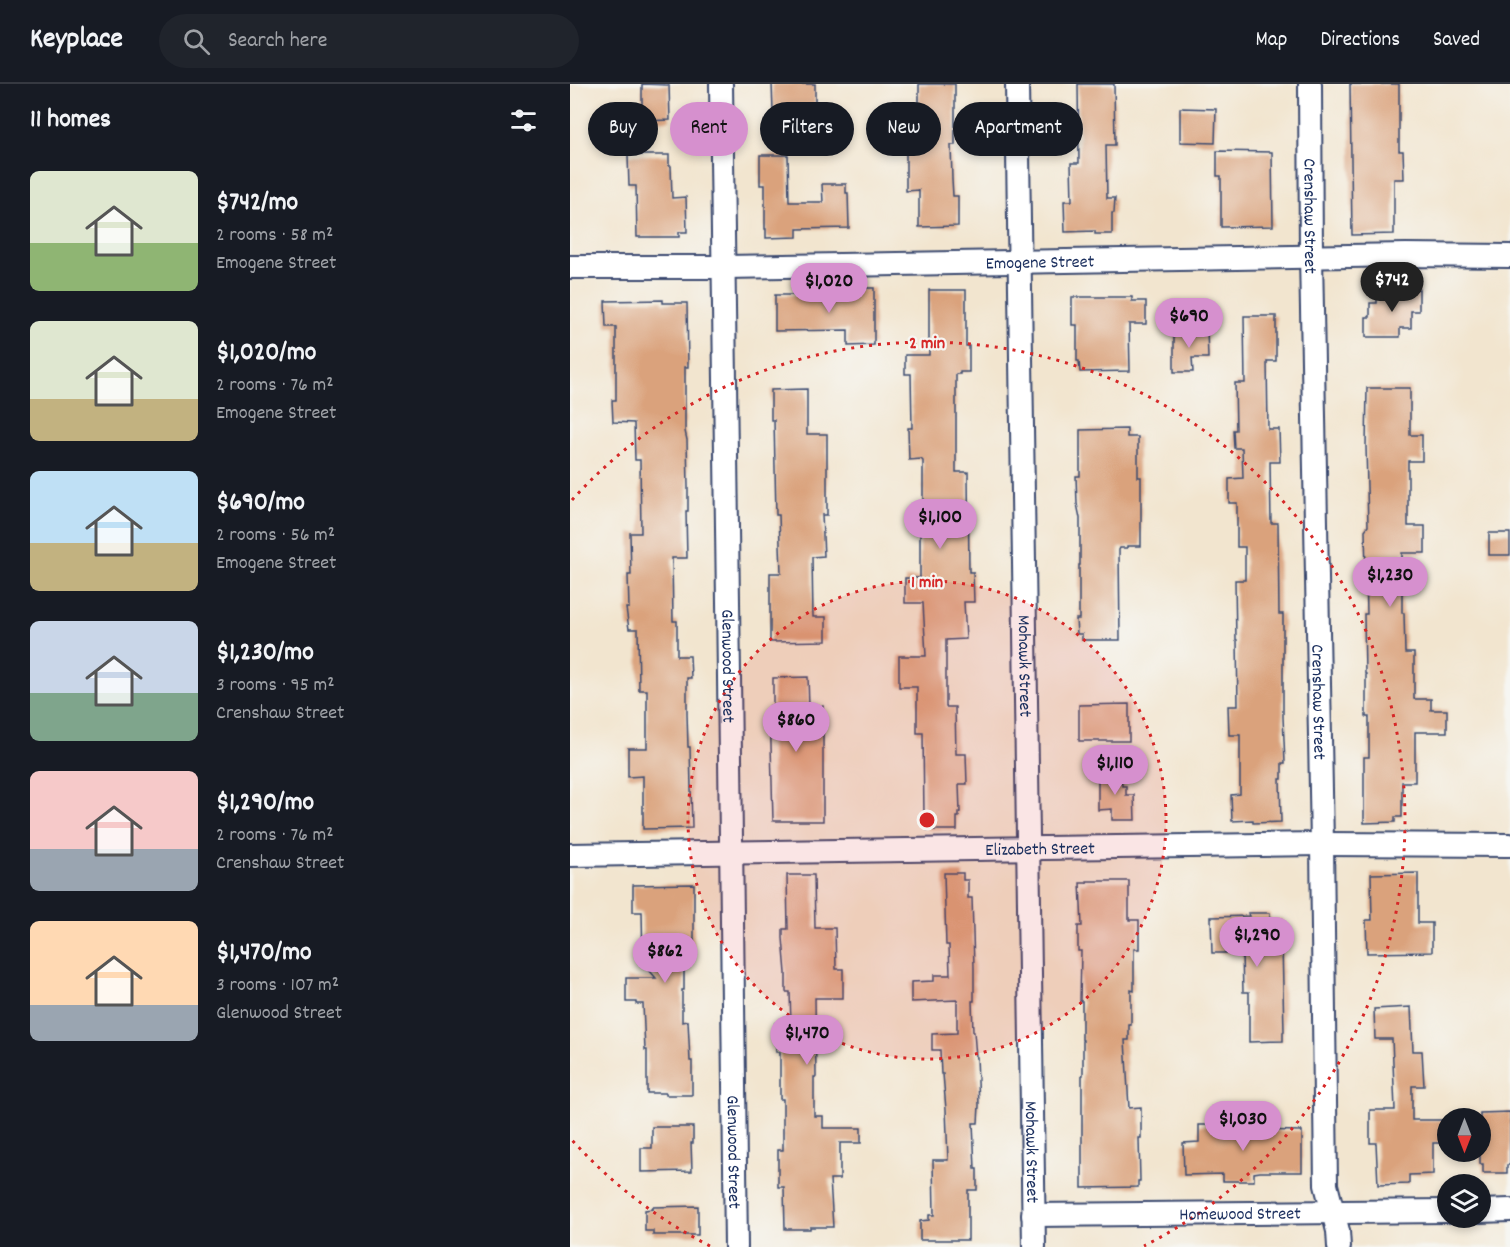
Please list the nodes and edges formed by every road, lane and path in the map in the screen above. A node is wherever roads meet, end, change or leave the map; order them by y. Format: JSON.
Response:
{"nodes":[{"id":1,"x":721,"y":84,"type":"edge"},
{"id":2,"x":1017,"y":84,"type":"edge"},
{"id":3,"x":1310,"y":84,"type":"edge"},
{"id":4,"x":1311,"y":256,"type":"junction"},
{"id":5,"x":1510,"y":256,"type":"edge"},
{"id":6,"x":1020,"y":262,"type":"junction"},
{"id":7,"x":570,"y":267,"type":"edge"},
{"id":8,"x":725,"y":267,"type":"junction"},
{"id":9,"x":1322,"y":844,"type":"junction"},
{"id":10,"x":1510,"y":845,"type":"edge"},
{"id":11,"x":1029,"y":848,"type":"junction"},
{"id":12,"x":731,"y":853,"type":"junction"},
{"id":13,"x":570,"y":855,"type":"edge"},
{"id":14,"x":1510,"y":1210,"type":"edge"},
{"id":15,"x":1333,"y":1211,"type":"junction"},
{"id":16,"x":1437,"y":1211,"type":"edge"},
{"id":17,"x":1491,"y":1211,"type":"edge"},
{"id":18,"x":1033,"y":1215,"type":"junction"},
{"id":19,"x":736,"y":1247,"type":"edge"},
{"id":20,"x":1034,"y":1247,"type":"edge"},
{"id":21,"x":1339,"y":1247,"type":"edge"}],
"edges":[{"from":1,"to":8,"type":"street","name":"Glenwood Street"},
{"from":2,"to":6,"type":"street","name":"Mohawk Street"},
{"from":3,"to":4,"type":"street","name":"Crenshaw Street"},
{"from":4,"to":5,"type":"street","name":"Emogene Street"},
{"from":4,"to":6,"type":"street","name":"Emogene Street"},
{"from":4,"to":9,"type":"street","name":"Crenshaw Street"},
{"from":6,"to":8,"type":"street","name":"Emogene Street"},
{"from":6,"to":11,"type":"street","name":"Mohawk Street"},
{"from":7,"to":8,"type":"street","name":"Emogene Street"},
{"from":8,"to":12,"type":"street","name":"Glenwood Street"},
{"from":9,"to":10,"type":"street","name":"Elizabeth Street"},
{"from":9,"to":11,"type":"street","name":"Elizabeth Street"},
{"from":9,"to":15,"type":"street","name":"Crenshaw Street"},
{"from":11,"to":12,"type":"street","name":"Elizabeth Street"},
{"from":11,"to":18,"type":"street","name":"Mohawk Street"},
{"from":12,"to":13,"type":"street","name":"Elizabeth Street"},
{"from":12,"to":19,"type":"street","name":"Glenwood Street"},
{"from":14,"to":17,"type":"street"},
{"from":15,"to":16,"type":"street","name":"Homewood Street"},
{"from":15,"to":18,"type":"street","name":"Homewood Street"},
{"from":15,"to":21,"type":"street","name":"Crenshaw Street"},
{"from":18,"to":20,"type":"street","name":"Mohawk Street"}]}
